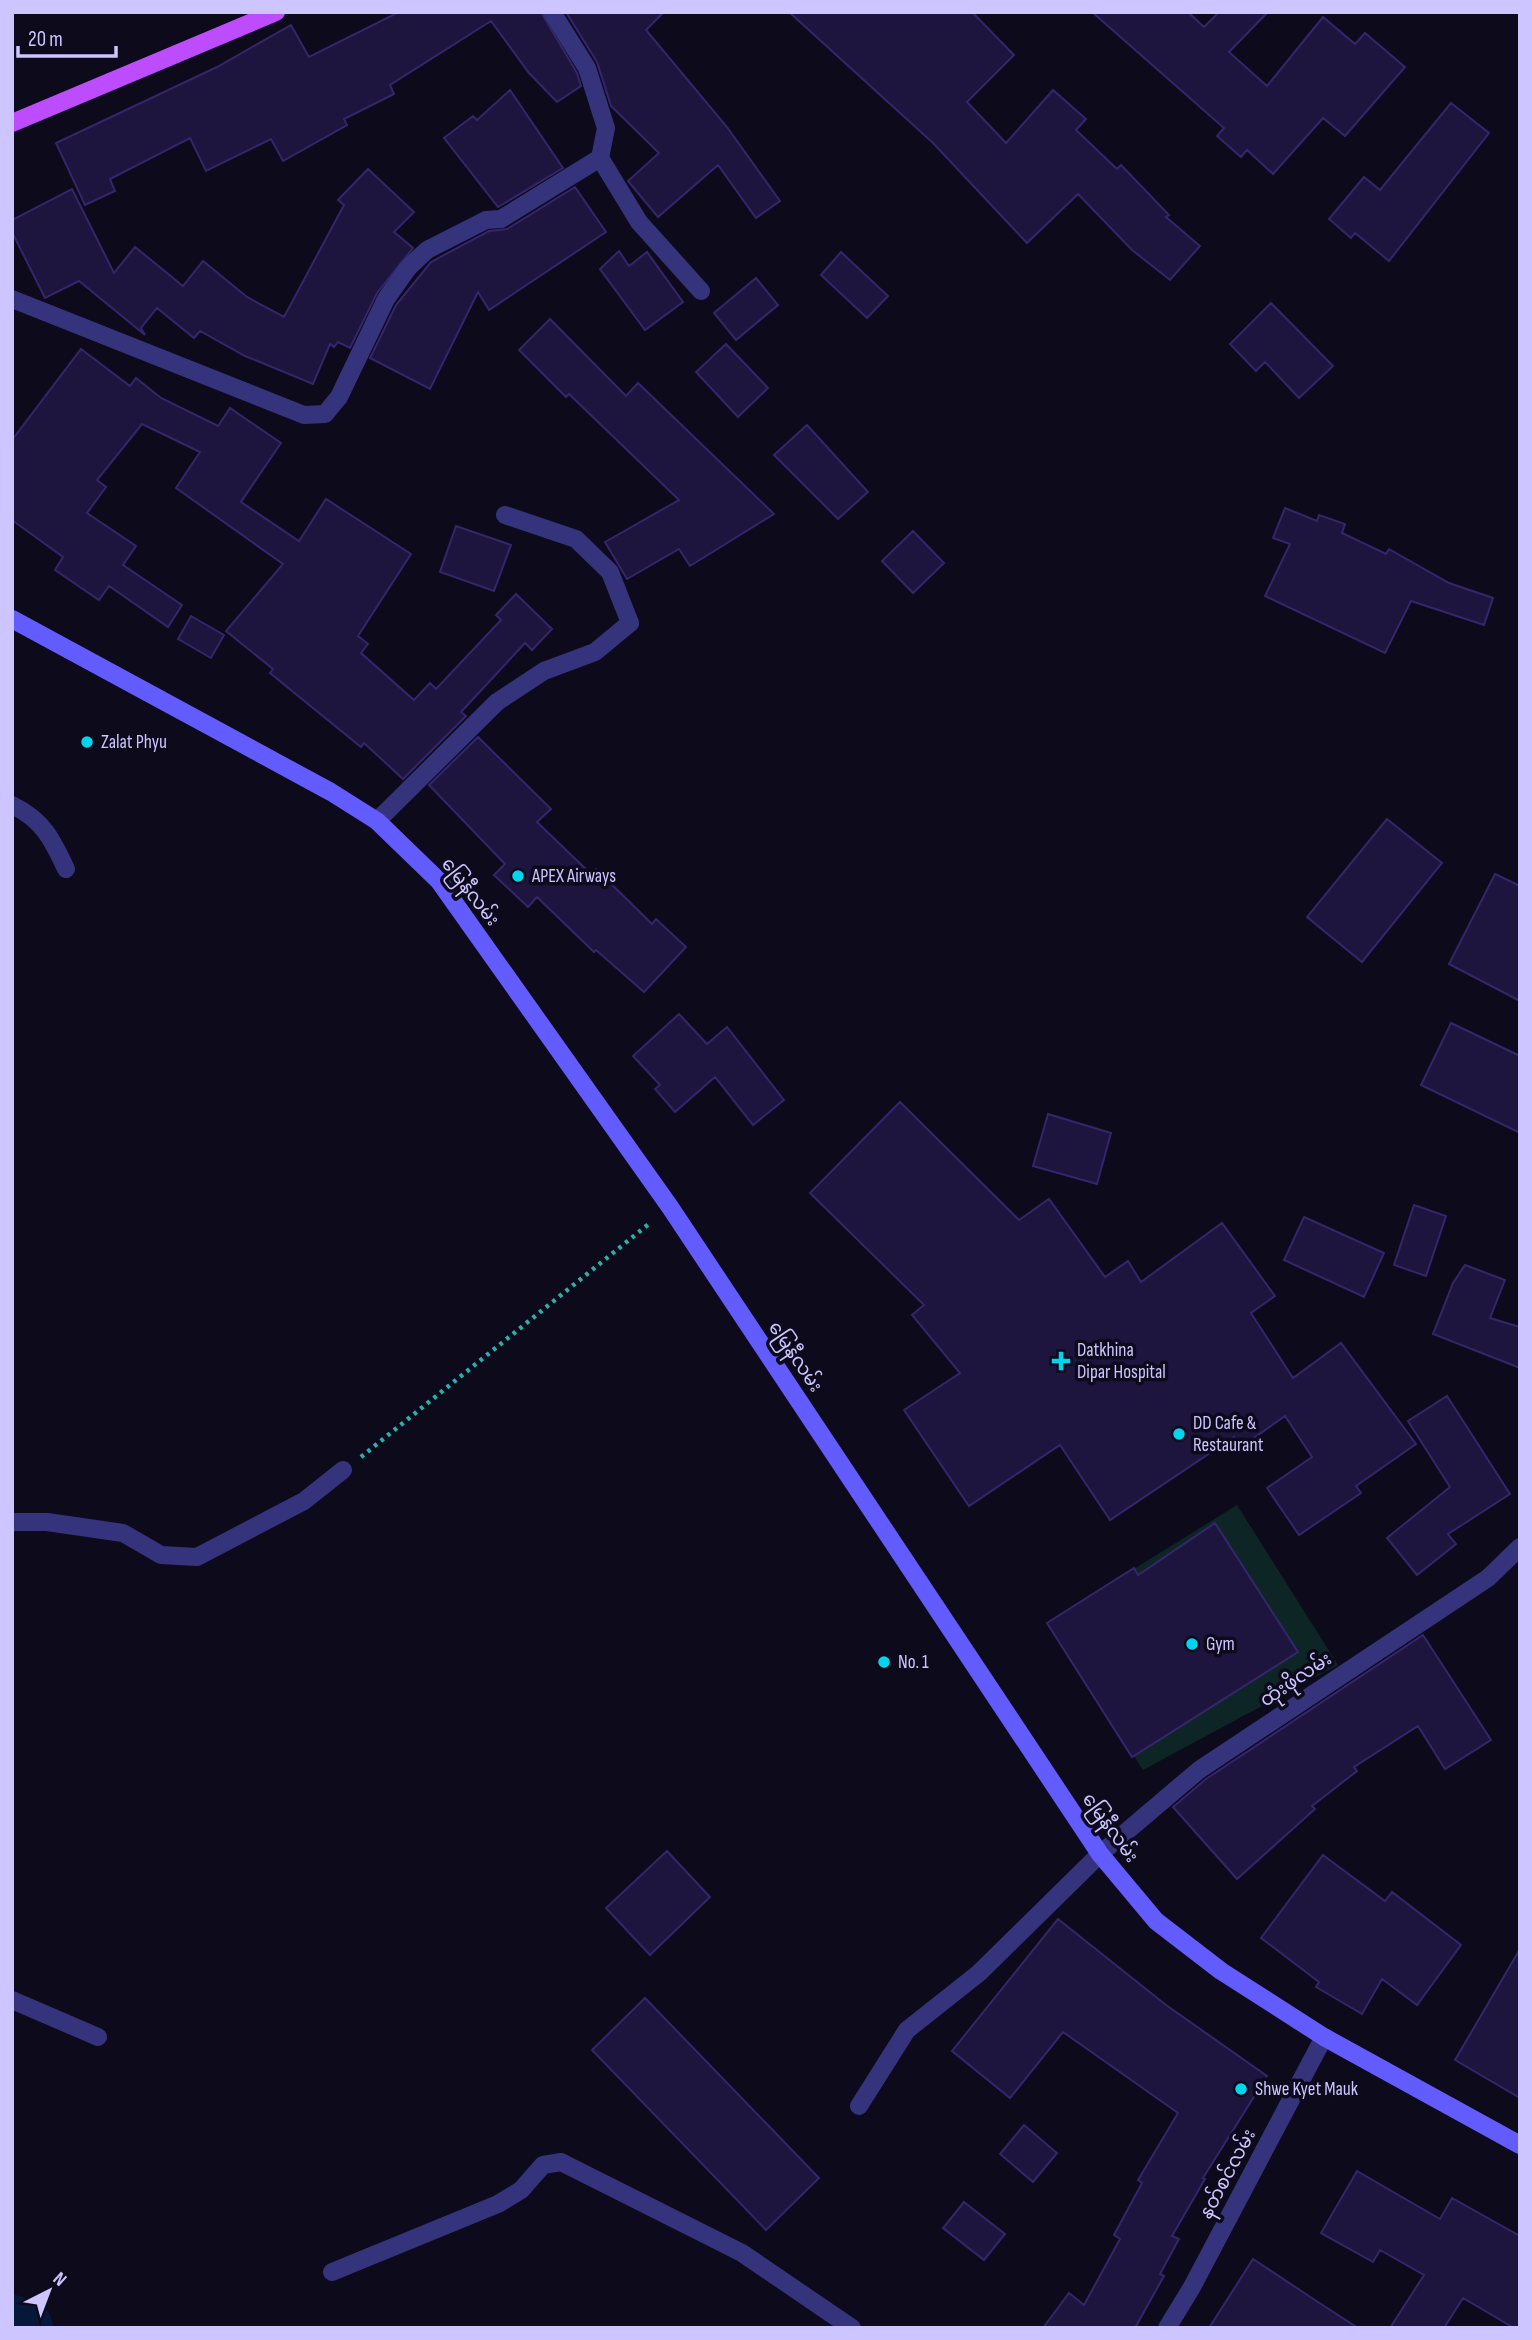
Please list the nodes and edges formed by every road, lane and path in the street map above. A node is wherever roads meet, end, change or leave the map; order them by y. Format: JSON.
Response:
{"nodes":[{"id":1,"x":276,"y":12,"type":"edge"},
{"id":2,"x":552,"y":12,"type":"edge"},
{"id":3,"x":12,"y":123,"type":"edge"},
{"id":4,"x":600,"y":158,"type":"junction"},
{"id":5,"x":701,"y":291,"type":"dead end"},
{"id":6,"x":12,"y":299,"type":"edge"},
{"id":7,"x":506,"y":515,"type":"dead end"},
{"id":8,"x":12,"y":619,"type":"edge"},
{"id":9,"x":12,"y":806,"type":"edge"},
{"id":10,"x":377,"y":821,"type":"junction"},
{"id":11,"x":66,"y":869,"type":"dead end"},
{"id":12,"x":670,"y":1207,"type":"junction"},
{"id":13,"x":343,"y":1470,"type":"joint"},
{"id":14,"x":12,"y":1522,"type":"edge"},
{"id":15,"x":1520,"y":1547,"type":"edge"},
{"id":16,"x":1100,"y":1854,"type":"junction"},
{"id":17,"x":12,"y":2000,"type":"edge"},
{"id":18,"x":98,"y":2038,"type":"dead end"},
{"id":19,"x":1324,"y":2038,"type":"junction"},
{"id":20,"x":859,"y":2106,"type":"dead end"},
{"id":21,"x":1520,"y":2145,"type":"edge"},
{"id":22,"x":332,"y":2272,"type":"dead end"},
{"id":23,"x":852,"y":2328,"type":"edge"},
{"id":24,"x":1167,"y":2328,"type":"edge"}],
"edges":[{"from":1,"to":3,"type":"main road"},
{"from":2,"to":4,"type":"street"},
{"from":4,"to":5,"type":"street"},
{"from":4,"to":6,"type":"street"},
{"from":7,"to":10,"type":"street"},
{"from":8,"to":10,"type":"main road","name":"မြေနီလမ်း"},
{"from":9,"to":11,"type":"street"},
{"from":10,"to":12,"type":"main road","name":"မြေနီလမ်း"},
{"from":12,"to":13,"type":"path"},
{"from":12,"to":16,"type":"main road","name":"မြေနီလမ်း"},
{"from":13,"to":14,"type":"street"},
{"from":15,"to":16,"type":"street","name":"ထုံးဖိုလမ်း"},
{"from":16,"to":19,"type":"main road","name":"မြေနီလမ်း"},
{"from":16,"to":20,"type":"street","name":"ထုံးဖိုလမ်း"},
{"from":17,"to":18,"type":"street"},
{"from":19,"to":21,"type":"main road","name":"မြေနီလမ်း"},
{"from":19,"to":24,"type":"street","name":"နတ်စင်လမ်း"},
{"from":22,"to":23,"type":"street"}]}
